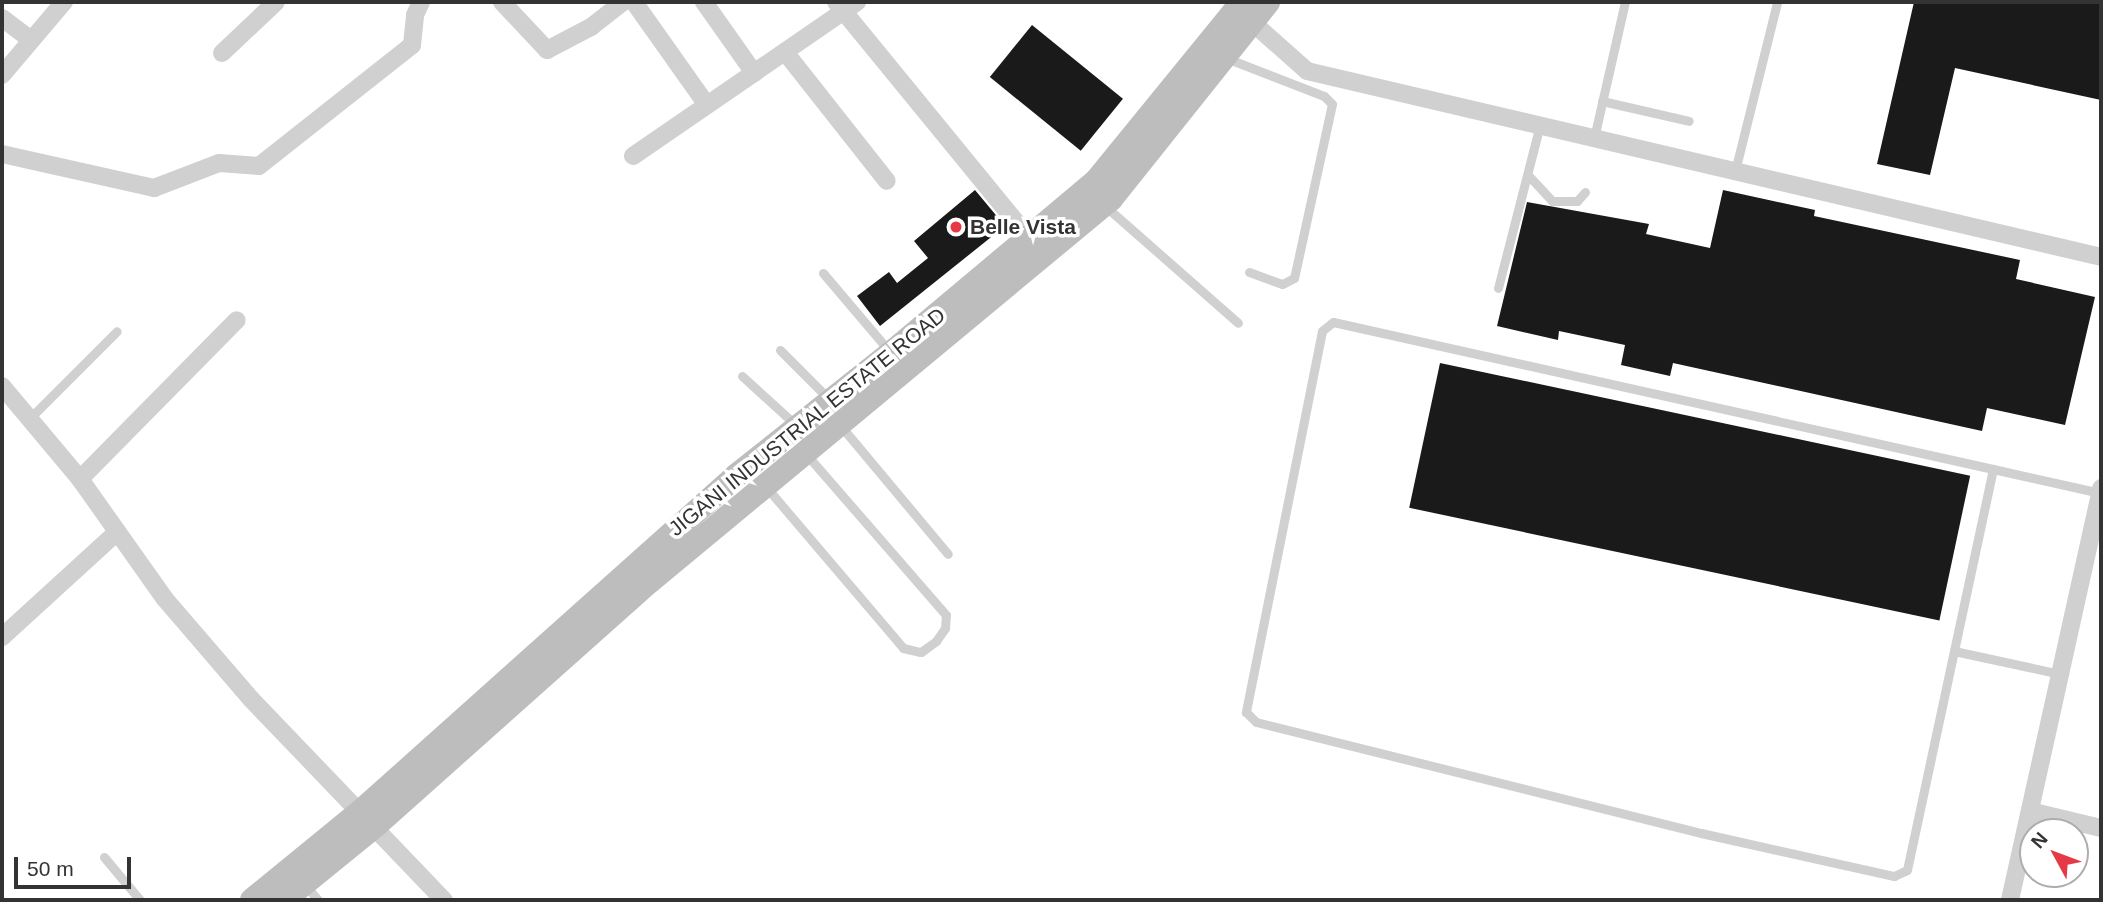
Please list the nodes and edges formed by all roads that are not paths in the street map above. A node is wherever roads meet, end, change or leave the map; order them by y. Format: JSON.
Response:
{"nodes":[{"id":1,"x":64,"y":2,"type":"edge"},
{"id":2,"x":276,"y":2,"type":"edge"},
{"id":3,"x":421,"y":2,"type":"edge"},
{"id":4,"x":502,"y":2,"type":"edge"},
{"id":5,"x":623,"y":2,"type":"edge"},
{"id":6,"x":634,"y":2,"type":"edge"},
{"id":7,"x":704,"y":2,"type":"edge"},
{"id":8,"x":1268,"y":2,"type":"edge"},
{"id":9,"x":1625,"y":2,"type":"edge"},
{"id":10,"x":1777,"y":2,"type":"edge"},
{"id":11,"x":845,"y":5,"type":"edge"},
{"id":12,"x":1240,"y":8,"type":"edge"},
{"id":13,"x":2,"y":18,"type":"edge"},
{"id":14,"x":31,"y":40,"type":"junction"},
{"id":15,"x":785,"y":52,"type":"junction"},
{"id":16,"x":222,"y":53,"type":"dead end"},
{"id":17,"x":1224,"y":57,"type":"junction"},
{"id":18,"x":754,"y":73,"type":"junction"},
{"id":19,"x":2,"y":75,"type":"edge"},
{"id":20,"x":1329,"y":76,"type":"junction"},
{"id":21,"x":1324,"y":96,"type":"junction"},
{"id":22,"x":1602,"y":101,"type":"junction"},
{"id":23,"x":707,"y":105,"type":"junction"},
{"id":24,"x":1689,"y":121,"type":"dead end"},
{"id":25,"x":1540,"y":125,"type":"junction"},
{"id":26,"x":1594,"y":138,"type":"junction"},
{"id":27,"x":2,"y":154,"type":"edge"},
{"id":28,"x":633,"y":156,"type":"dead end"},
{"id":29,"x":1735,"y":171,"type":"junction"},
{"id":30,"x":1528,"y":175,"type":"junction"},
{"id":31,"x":887,"y":181,"type":"dead end"},
{"id":32,"x":1585,"y":192,"type":"dead end"},
{"id":33,"x":1104,"y":205,"type":"junction"},
{"id":34,"x":1030,"y":239,"type":"junction"},
{"id":35,"x":2101,"y":257,"type":"edge"},
{"id":36,"x":823,"y":272,"type":"dead end"},
{"id":37,"x":1249,"y":272,"type":"dead end"},
{"id":38,"x":1498,"y":288,"type":"dead end"},
{"id":39,"x":237,"y":320,"type":"dead end"},
{"id":40,"x":1238,"y":323,"type":"dead end"},
{"id":41,"x":117,"y":331,"type":"dead end"},
{"id":42,"x":780,"y":349,"type":"dead end"},
{"id":43,"x":891,"y":353,"type":"junction"},
{"id":44,"x":742,"y":376,"type":"dead end"},
{"id":45,"x":2,"y":386,"type":"edge"},
{"id":46,"x":835,"y":412,"type":"junction"},
{"id":47,"x":29,"y":419,"type":"junction"},
{"id":48,"x":798,"y":428,"type":"junction"},
{"id":49,"x":805,"y":453,"type":"junction"},
{"id":50,"x":1993,"y":469,"type":"junction"},
{"id":51,"x":80,"y":479,"type":"junction"},
{"id":52,"x":764,"y":485,"type":"junction"},
{"id":53,"x":2101,"y":491,"type":"edge"},
{"id":54,"x":117,"y":532,"type":"junction"},
{"id":55,"x":948,"y":554,"type":"dead end"},
{"id":56,"x":2,"y":637,"type":"edge"},
{"id":57,"x":1954,"y":651,"type":"junction"},
{"id":58,"x":2060,"y":674,"type":"junction"},
{"id":59,"x":2030,"y":811,"type":"junction"},
{"id":60,"x":367,"y":819,"type":"junction"},
{"id":61,"x":2101,"y":828,"type":"edge"},
{"id":62,"x":104,"y":857,"type":"dead end"},
{"id":63,"x":312,"y":892,"type":"edge"},
{"id":64,"x":140,"y":900,"type":"edge"},
{"id":65,"x":252,"y":900,"type":"edge"},
{"id":66,"x":284,"y":900,"type":"edge"},
{"id":67,"x":444,"y":900,"type":"edge"},
{"id":68,"x":2010,"y":900,"type":"edge"}],
"edges":[{"from":1,"to":14,"type":"street"},
{"from":2,"to":16,"type":"street"},
{"from":3,"to":27,"type":"street"},
{"from":4,"to":5,"type":"street"},
{"from":6,"to":23,"type":"street"},
{"from":7,"to":18,"type":"street"},
{"from":8,"to":12,"type":"main road","name":"JIGANI INDUSTRIAL ESTATE ROAD"},
{"from":9,"to":22,"type":"lane"},
{"from":10,"to":29,"type":"lane"},
{"from":11,"to":15,"type":"street"},
{"from":11,"to":34,"type":"street"},
{"from":12,"to":17,"type":"main road","name":"JIGANI INDUSTRIAL ESTATE ROAD"},
{"from":12,"to":20,"type":"street"},
{"from":12,"to":34,"type":"main road","name":"JIGANI INDUSTRIAL ESTATE ROAD"},
{"from":13,"to":14,"type":"street"},
{"from":14,"to":19,"type":"street"},
{"from":15,"to":18,"type":"street"},
{"from":15,"to":31,"type":"street"},
{"from":17,"to":21,"type":"lane"},
{"from":17,"to":33,"type":"main road","name":"JIGANI INDUSTRIAL ESTATE ROAD"},
{"from":18,"to":23,"type":"street"},
{"from":20,"to":21,"type":"lane"},
{"from":20,"to":25,"type":"street"},
{"from":21,"to":37,"type":"lane"},
{"from":22,"to":24,"type":"lane"},
{"from":22,"to":26,"type":"lane"},
{"from":23,"to":28,"type":"street"},
{"from":25,"to":26,"type":"street"},
{"from":25,"to":30,"type":"lane"},
{"from":26,"to":29,"type":"street"},
{"from":29,"to":35,"type":"street"},
{"from":30,"to":32,"type":"lane"},
{"from":30,"to":38,"type":"lane"},
{"from":33,"to":40,"type":"lane"},
{"from":33,"to":46,"type":"main road","name":"JIGANI INDUSTRIAL ESTATE ROAD"},
{"from":34,"to":43,"type":"main road","name":"JIGANI INDUSTRIAL ESTATE ROAD"},
{"from":36,"to":43,"type":"lane"},
{"from":39,"to":51,"type":"street"},
{"from":41,"to":47,"type":"lane"},
{"from":42,"to":46,"type":"lane"},
{"from":43,"to":46,"type":"main road","name":"JIGANI INDUSTRIAL ESTATE ROAD"},
{"from":44,"to":48,"type":"lane"},
{"from":45,"to":47,"type":"street"},
{"from":46,"to":48,"type":"main road","name":"JIGANI INDUSTRIAL ESTATE ROAD"},
{"from":46,"to":49,"type":"main road","name":"JIGANI INDUSTRIAL ESTATE ROAD"},
{"from":46,"to":55,"type":"lane"},
{"from":47,"to":51,"type":"street"},
{"from":48,"to":60,"type":"main road","name":"JIGANI INDUSTRIAL ESTATE ROAD"},
{"from":49,"to":52,"type":"main road","name":"JIGANI INDUSTRIAL ESTATE ROAD"},
{"from":49,"to":52,"type":"lane"},
{"from":50,"to":53,"type":"lane"},
{"from":50,"to":57,"type":"lane"},
{"from":50,"to":57,"type":"lane"},
{"from":51,"to":54,"type":"street"},
{"from":52,"to":60,"type":"main road","name":"JIGANI INDUSTRIAL ESTATE ROAD"},
{"from":53,"to":58,"type":"street"},
{"from":54,"to":56,"type":"street"},
{"from":54,"to":60,"type":"street"},
{"from":57,"to":58,"type":"lane"},
{"from":58,"to":59,"type":"street"},
{"from":59,"to":61,"type":"street"},
{"from":59,"to":68,"type":"street"},
{"from":60,"to":63,"type":"main road","name":"JIGANI INDUSTRIAL ESTATE ROAD"},
{"from":60,"to":65,"type":"main road","name":"JIGANI INDUSTRIAL ESTATE ROAD"},
{"from":60,"to":67,"type":"street"},
{"from":62,"to":64,"type":"lane"},
{"from":63,"to":66,"type":"main road","name":"JIGANI INDUSTRIAL ESTATE ROAD"}]}
